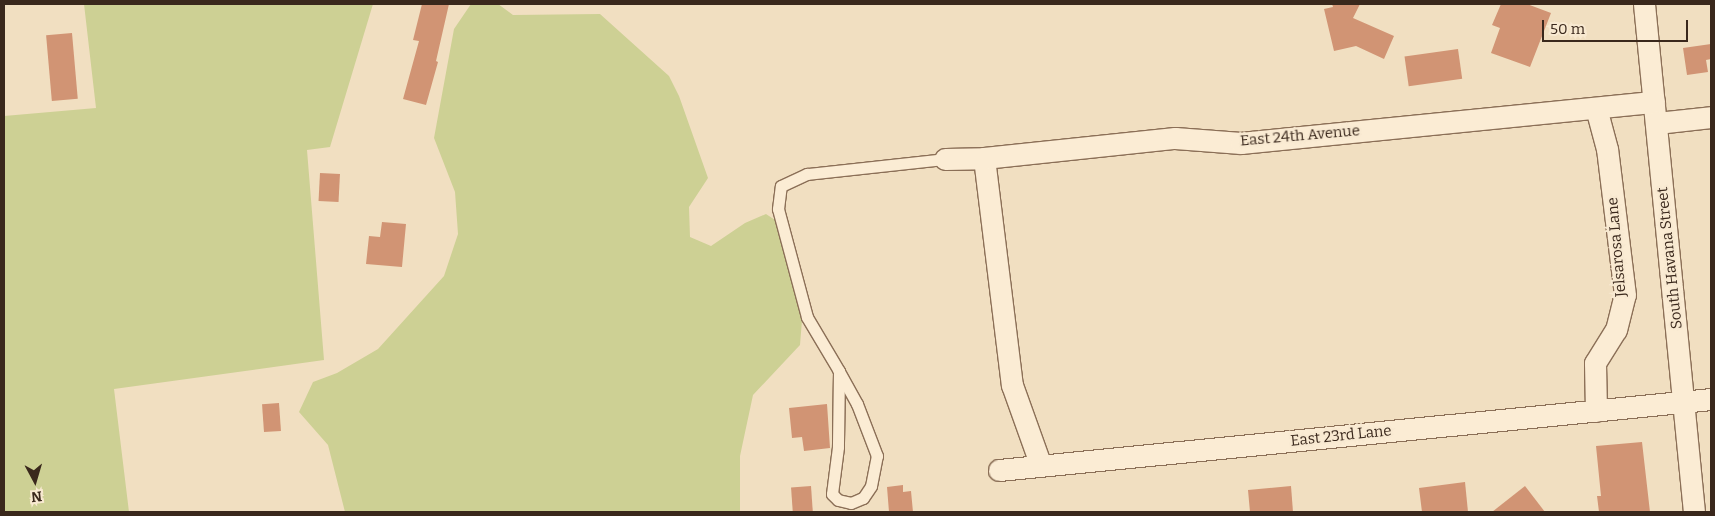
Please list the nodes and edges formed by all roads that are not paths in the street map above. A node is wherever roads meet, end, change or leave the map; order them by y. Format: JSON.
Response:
{"nodes":[{"id":1,"x":1644,"y":4,"type":"edge"},
{"id":2,"x":1596,"y":108,"type":"junction"},
{"id":3,"x":1655,"y":112,"type":"junction"},
{"id":4,"x":1711,"y":117,"type":"edge"},
{"id":5,"x":984,"y":158,"type":"junction"},
{"id":6,"x":945,"y":159,"type":"joint"},
{"id":7,"x":838,"y":371,"type":"junction"},
{"id":8,"x":1711,"y":400,"type":"edge"},
{"id":9,"x":1684,"y":402,"type":"junction"},
{"id":10,"x":1596,"y":411,"type":"junction"},
{"id":11,"x":1041,"y":466,"type":"junction"},
{"id":12,"x":999,"y":470,"type":"dead end"},
{"id":13,"x":1694,"y":512,"type":"edge"}],
"edges":[{"from":1,"to":3,"type":"street","name":"South Havana Street"},
{"from":2,"to":3,"type":"street","name":"East 24th Avenue"},
{"from":2,"to":5,"type":"street","name":"East 24th Avenue"},
{"from":2,"to":10,"type":"street","name":"Jelsarosa Lane"},
{"from":3,"to":4,"type":"street","name":"East 24th Avenue"},
{"from":3,"to":9,"type":"street","name":"South Havana Street"},
{"from":5,"to":6,"type":"street","name":"East 24th Avenue"},
{"from":5,"to":11,"type":"street"},
{"from":6,"to":7,"type":"lane"},
{"from":7,"to":7,"type":"lane"},
{"from":8,"to":9,"type":"street","name":"East 23rd Lane"},
{"from":9,"to":10,"type":"street","name":"East 23rd Lane"},
{"from":9,"to":13,"type":"street","name":"South Havana Street"},
{"from":10,"to":11,"type":"street","name":"East 23rd Lane"},
{"from":11,"to":12,"type":"street","name":"East 23rd Lane"}]}
